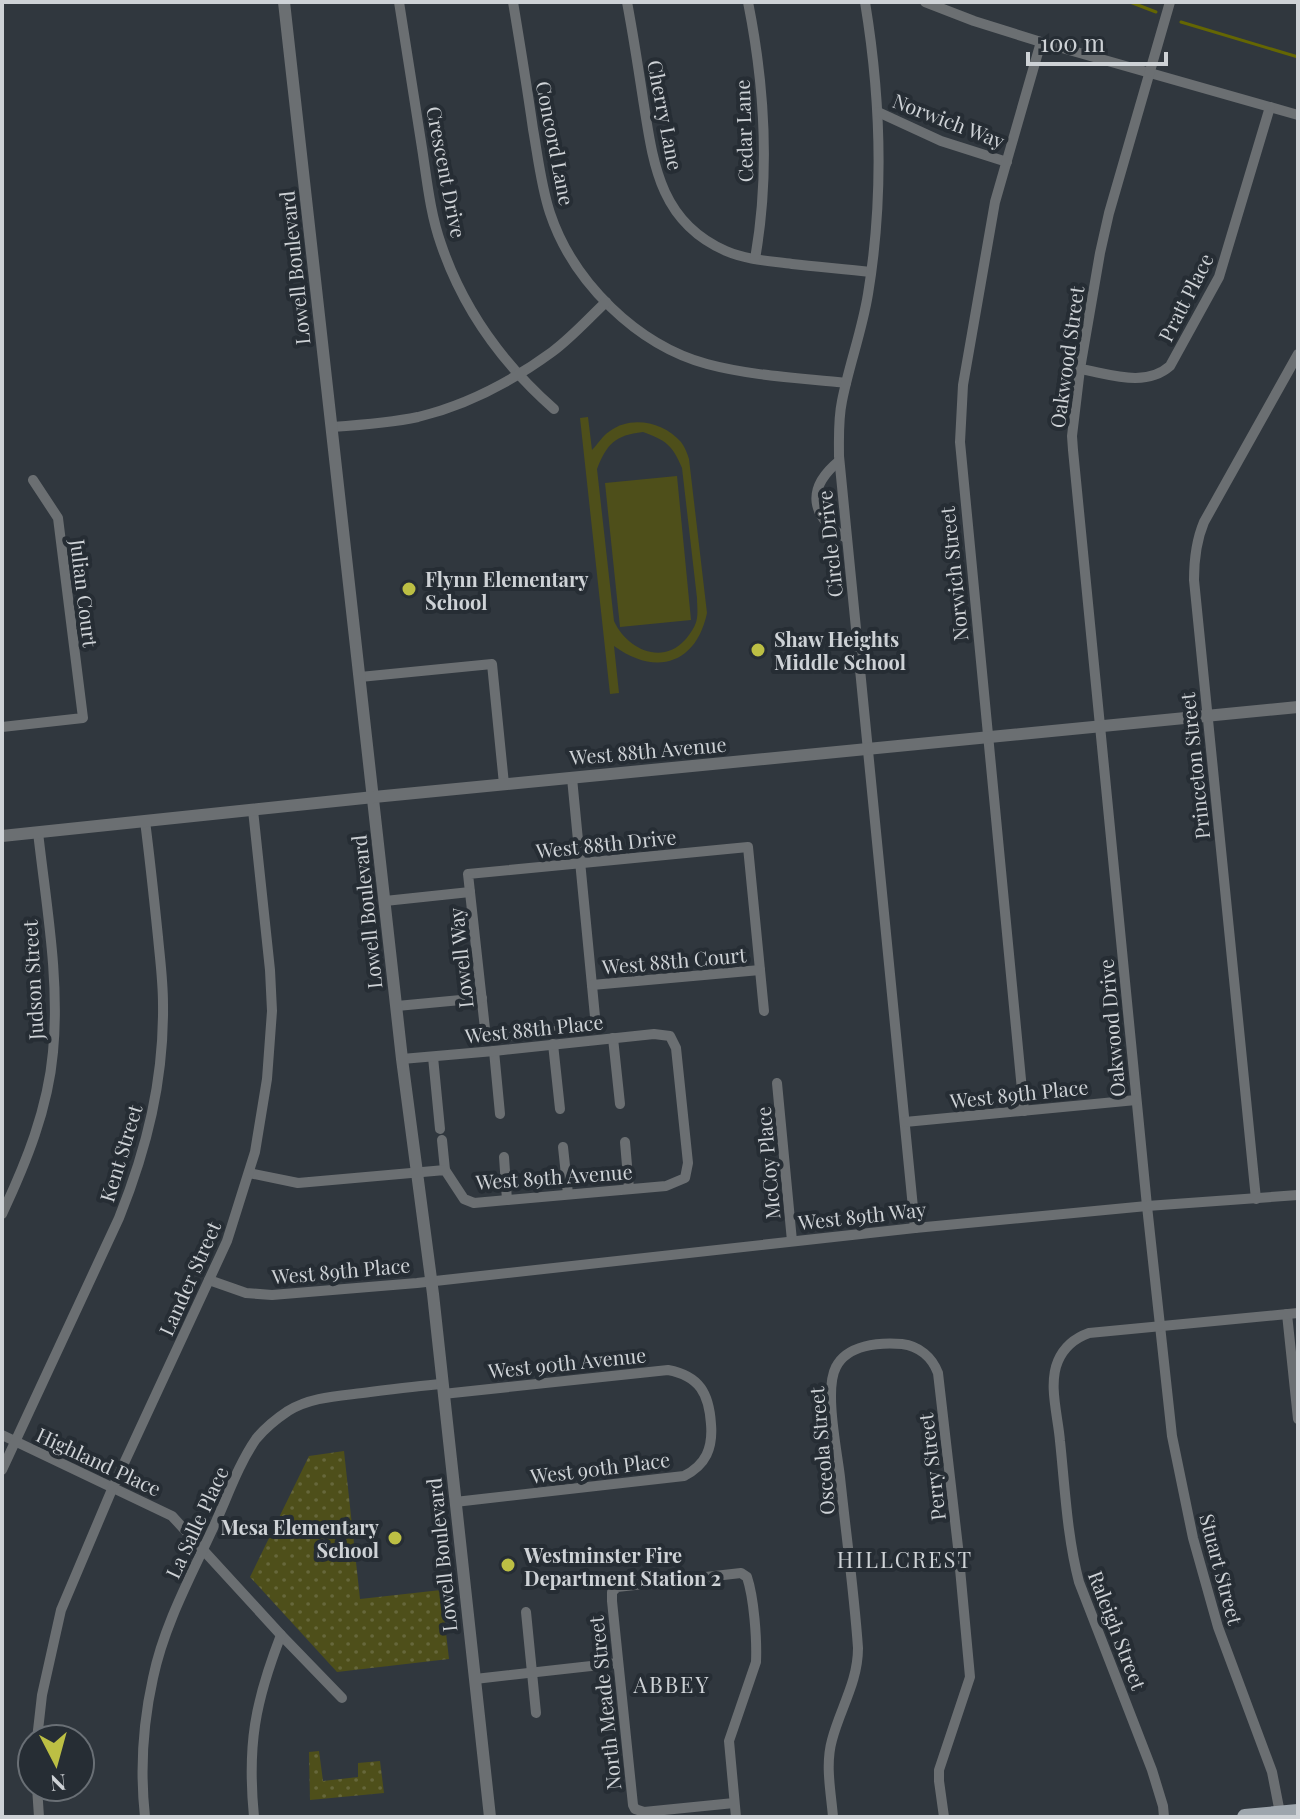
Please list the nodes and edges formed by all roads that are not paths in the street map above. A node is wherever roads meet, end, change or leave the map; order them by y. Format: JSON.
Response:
{"nodes":[{"id":1,"x":284,"y":2,"type":"edge"},
{"id":2,"x":399,"y":2,"type":"edge"},
{"id":3,"x":513,"y":2,"type":"edge"},
{"id":4,"x":627,"y":2,"type":"edge"},
{"id":5,"x":748,"y":2,"type":"edge"},
{"id":6,"x":865,"y":2,"type":"edge"},
{"id":7,"x":925,"y":2,"type":"edge"},
{"id":8,"x":1170,"y":2,"type":"edge"},
{"id":9,"x":1041,"y":42,"type":"junction"},
{"id":10,"x":1149,"y":73,"type":"junction"},
{"id":11,"x":1270,"y":107,"type":"junction"},
{"id":12,"x":878,"y":112,"type":"junction"},
{"id":13,"x":1298,"y":115,"type":"edge"},
{"id":14,"x":1007,"y":162,"type":"junction"},
{"id":15,"x":755,"y":259,"type":"junction"},
{"id":16,"x":871,"y":272,"type":"junction"},
{"id":17,"x":606,"y":302,"type":"junction"},
{"id":18,"x":1298,"y":354,"type":"edge"},
{"id":19,"x":1080,"y":369,"type":"junction"},
{"id":20,"x":518,"y":375,"type":"junction"},
{"id":21,"x":846,"y":383,"type":"junction"},
{"id":22,"x":554,"y":409,"type":"dead end"},
{"id":23,"x":332,"y":427,"type":"junction"},
{"id":24,"x":839,"y":461,"type":"junction"},
{"id":25,"x":33,"y":480,"type":"dead end"},
{"id":26,"x":846,"y":538,"type":"junction"},
{"id":27,"x":360,"y":677,"type":"junction"},
{"id":28,"x":1298,"y":707,"type":"edge"},
{"id":29,"x":1207,"y":716,"type":"junction"},
{"id":30,"x":1100,"y":726,"type":"junction"},
{"id":31,"x":2,"y":727,"type":"edge"},
{"id":32,"x":988,"y":737,"type":"junction"},
{"id":33,"x":868,"y":749,"type":"junction"},
{"id":34,"x":572,"y":778,"type":"junction"},
{"id":35,"x":504,"y":784,"type":"junction"},
{"id":36,"x":374,"y":797,"type":"junction"},
{"id":37,"x":253,"y":810,"type":"junction"},
{"id":38,"x":145,"y":821,"type":"junction"},
{"id":39,"x":38,"y":832,"type":"junction"},
{"id":40,"x":2,"y":836,"type":"edge"},
{"id":41,"x":580,"y":864,"type":"junction"},
{"id":42,"x":468,"y":874,"type":"joint"},
{"id":43,"x":470,"y":892,"type":"junction"},
{"id":44,"x":385,"y":901,"type":"junction"},
{"id":45,"x":760,"y":970,"type":"junction"},
{"id":46,"x":592,"y":985,"type":"junction"},
{"id":47,"x":482,"y":998,"type":"junction"},
{"id":48,"x":397,"y":1006,"type":"junction"},
{"id":49,"x":764,"y":1011,"type":"dead end"},
{"id":50,"x":613,"y":1038,"type":"junction"},
{"id":51,"x":553,"y":1044,"type":"junction"},
{"id":52,"x":494,"y":1051,"type":"junction"},
{"id":53,"x":433,"y":1057,"type":"junction"},
{"id":54,"x":402,"y":1059,"type":"junction"},
{"id":55,"x":777,"y":1083,"type":"dead end"},
{"id":56,"x":1136,"y":1100,"type":"junction"},
{"id":57,"x":620,"y":1104,"type":"dead end"},
{"id":58,"x":560,"y":1109,"type":"dead end"},
{"id":59,"x":1024,"y":1111,"type":"junction"},
{"id":60,"x":500,"y":1114,"type":"dead end"},
{"id":61,"x":905,"y":1122,"type":"junction"},
{"id":62,"x":625,"y":1142,"type":"dead end"},
{"id":63,"x":563,"y":1147,"type":"dead end"},
{"id":64,"x":504,"y":1157,"type":"dead end"},
{"id":65,"x":445,"y":1170,"type":"junction"},
{"id":66,"x":415,"y":1171,"type":"junction"},
{"id":67,"x":249,"y":1173,"type":"junction"},
{"id":68,"x":685,"y":1178,"type":"joint"},
{"id":69,"x":629,"y":1189,"type":"junction"},
{"id":70,"x":568,"y":1194,"type":"junction"},
{"id":71,"x":1298,"y":1195,"type":"edge"},
{"id":72,"x":1256,"y":1199,"type":"junction"},
{"id":73,"x":507,"y":1200,"type":"junction"},
{"id":74,"x":1147,"y":1206,"type":"junction"},
{"id":75,"x":2,"y":1214,"type":"edge"},
{"id":76,"x":915,"y":1228,"type":"junction"},
{"id":77,"x":792,"y":1241,"type":"junction"},
{"id":78,"x":209,"y":1280,"type":"junction"},
{"id":79,"x":431,"y":1281,"type":"junction"},
{"id":80,"x":1293,"y":1313,"type":"edge"},
{"id":81,"x":1161,"y":1325,"type":"junction"},
{"id":82,"x":878,"y":1345,"type":"joint"},
{"id":83,"x":443,"y":1389,"type":"junction"},
{"id":84,"x":1298,"y":1419,"type":"edge"},
{"id":85,"x":711,"y":1421,"type":"joint"},
{"id":86,"x":2,"y":1435,"type":"edge"},
{"id":87,"x":15,"y":1441,"type":"junction"},
{"id":88,"x":2,"y":1470,"type":"edge"},
{"id":89,"x":113,"y":1487,"type":"junction"},
{"id":90,"x":455,"y":1502,"type":"junction"},
{"id":91,"x":203,"y":1550,"type":"junction"},
{"id":92,"x":526,"y":1612,"type":"dead end"},
{"id":93,"x":281,"y":1635,"type":"junction"},
{"id":94,"x":618,"y":1663,"type":"junction"},
{"id":95,"x":532,"y":1672,"type":"junction"},
{"id":96,"x":475,"y":1679,"type":"junction"},
{"id":97,"x":342,"y":1698,"type":"dead end"},
{"id":98,"x":536,"y":1713,"type":"dead end"},
{"id":99,"x":39,"y":1723,"type":"edge"},
{"id":100,"x":734,"y":1803,"type":"junction"},
{"id":101,"x":1298,"y":1812,"type":"edge"},
{"id":102,"x":1280,"y":1813,"type":"junction"},
{"id":103,"x":145,"y":1817,"type":"edge"},
{"id":104,"x":254,"y":1817,"type":"edge"},
{"id":105,"x":490,"y":1817,"type":"edge"},
{"id":106,"x":736,"y":1817,"type":"edge"},
{"id":107,"x":833,"y":1817,"type":"edge"},
{"id":108,"x":944,"y":1817,"type":"edge"},
{"id":109,"x":1164,"y":1817,"type":"edge"},
{"id":110,"x":1245,"y":1817,"type":"edge"}],
"edges":[{"from":1,"to":23,"type":"street","name":"Lowell Boulevard"},
{"from":2,"to":20,"type":"street","name":"Crescent Drive"},
{"from":3,"to":17,"type":"street","name":"Concord Lane"},
{"from":4,"to":15,"type":"street","name":"Cherry Lane"},
{"from":5,"to":15,"type":"street","name":"Cedar Lane"},
{"from":6,"to":12,"type":"street","name":"Circle Drive"},
{"from":7,"to":9,"type":"street"},
{"from":8,"to":10,"type":"street","name":"Oakwood Street"},
{"from":9,"to":10,"type":"street"},
{"from":9,"to":14,"type":"street","name":"Norwich Street"},
{"from":10,"to":11,"type":"street"},
{"from":10,"to":19,"type":"street","name":"Oakwood Street"},
{"from":11,"to":13,"type":"street"},
{"from":11,"to":19,"type":"street","name":"Pratt Place"},
{"from":12,"to":14,"type":"street","name":"Norwich Way"},
{"from":12,"to":16,"type":"street","name":"Circle Drive"},
{"from":14,"to":32,"type":"street","name":"Norwich Street"},
{"from":15,"to":16,"type":"street","name":"Cherry Lane"},
{"from":16,"to":21,"type":"street","name":"Circle Drive"},
{"from":17,"to":20,"type":"street"},
{"from":17,"to":21,"type":"street","name":"Concord Lane"},
{"from":18,"to":29,"type":"street","name":"Princeton Street"},
{"from":19,"to":30,"type":"street","name":"Oakwood Street"},
{"from":20,"to":22,"type":"street","name":"Crescent Drive"},
{"from":20,"to":23,"type":"street"},
{"from":21,"to":24,"type":"street","name":"Circle Drive"},
{"from":23,"to":27,"type":"street","name":"Lowell Boulevard"},
{"from":24,"to":26,"type":"street","name":"Circle Drive"},
{"from":24,"to":26,"type":"street"},
{"from":25,"to":31,"type":"street","name":"Julian Court"},
{"from":26,"to":33,"type":"street","name":"Circle Drive"},
{"from":27,"to":35,"type":"street"},
{"from":27,"to":36,"type":"street","name":"Lowell Boulevard"},
{"from":28,"to":29,"type":"street","name":"West 88th Avenue"},
{"from":29,"to":30,"type":"street","name":"West 88th Avenue"},
{"from":29,"to":72,"type":"street","name":"Princeton Street"},
{"from":30,"to":32,"type":"street","name":"West 88th Avenue"},
{"from":30,"to":56,"type":"street","name":"Oakwood Drive"},
{"from":32,"to":33,"type":"street","name":"West 88th Avenue"},
{"from":32,"to":59,"type":"street","name":"Norwich Street"},
{"from":33,"to":34,"type":"street","name":"West 88th Avenue"},
{"from":33,"to":61,"type":"street","name":"Circle Drive"},
{"from":34,"to":35,"type":"street","name":"West 88th Avenue"},
{"from":34,"to":41,"type":"street"},
{"from":35,"to":36,"type":"street","name":"West 88th Avenue"},
{"from":36,"to":37,"type":"street","name":"West 88th Avenue"},
{"from":36,"to":44,"type":"street","name":"Lowell Boulevard"},
{"from":37,"to":38,"type":"street","name":"West 88th Avenue"},
{"from":37,"to":67,"type":"street","name":"Lander Street"},
{"from":38,"to":39,"type":"street","name":"West 88th Avenue"},
{"from":38,"to":87,"type":"street","name":"Kent Street"},
{"from":39,"to":40,"type":"street","name":"West 88th Avenue"},
{"from":39,"to":75,"type":"street","name":"Judson Street"},
{"from":41,"to":42,"type":"street","name":"West 88th Drive"},
{"from":41,"to":45,"type":"street","name":"West 88th Drive"},
{"from":41,"to":46,"type":"street"},
{"from":42,"to":43,"type":"street","name":"Lowell Way"},
{"from":43,"to":44,"type":"street"},
{"from":43,"to":47,"type":"street","name":"Lowell Way"},
{"from":44,"to":48,"type":"street","name":"Lowell Boulevard"},
{"from":45,"to":46,"type":"street","name":"West 88th Court"},
{"from":45,"to":49,"type":"street"},
{"from":46,"to":47,"type":"street","name":"Lowell Way"},
{"from":47,"to":48,"type":"street"},
{"from":48,"to":54,"type":"street","name":"Lowell Boulevard"},
{"from":50,"to":51,"type":"street","name":"West 88th Place"},
{"from":50,"to":57,"type":"street"},
{"from":50,"to":68,"type":"street","name":"West 88th Place"},
{"from":51,"to":52,"type":"street","name":"West 88th Place"},
{"from":51,"to":58,"type":"street"},
{"from":52,"to":53,"type":"street","name":"West 88th Place"},
{"from":52,"to":60,"type":"street"},
{"from":53,"to":54,"type":"street","name":"West 88th Place"},
{"from":53,"to":65,"type":"street"},
{"from":54,"to":66,"type":"street","name":"Lowell Boulevard"},
{"from":55,"to":77,"type":"street","name":"McCoy Place"},
{"from":56,"to":59,"type":"street","name":"West 89th Place"},
{"from":56,"to":74,"type":"street","name":"Oakwood Drive"},
{"from":59,"to":61,"type":"street","name":"West 89th Place"},
{"from":61,"to":76,"type":"street","name":"Circle Drive"},
{"from":62,"to":69,"type":"street"},
{"from":63,"to":70,"type":"street"},
{"from":64,"to":73,"type":"street"},
{"from":65,"to":66,"type":"street","name":"West 89th Avenue"},
{"from":65,"to":73,"type":"street","name":"West 89th Avenue"},
{"from":66,"to":67,"type":"street","name":"West 89th Avenue"},
{"from":66,"to":79,"type":"street","name":"Lowell Boulevard"},
{"from":67,"to":78,"type":"street","name":"Lander Street"},
{"from":68,"to":69,"type":"street","name":"West 89th Avenue"},
{"from":69,"to":70,"type":"street","name":"West 89th Avenue"},
{"from":70,"to":73,"type":"street","name":"West 89th Avenue"},
{"from":71,"to":72,"type":"street","name":"West 89th Way"},
{"from":72,"to":74,"type":"street","name":"West 89th Way"},
{"from":74,"to":76,"type":"street","name":"West 89th Way"},
{"from":74,"to":81,"type":"street","name":"Oakwood Drive"},
{"from":76,"to":77,"type":"street","name":"West 89th Way"},
{"from":77,"to":79,"type":"street","name":"West 89th Way"},
{"from":78,"to":79,"type":"street","name":"West 89th Place"},
{"from":78,"to":89,"type":"street","name":"Lander Street"},
{"from":79,"to":83,"type":"street","name":"Lowell Boulevard"},
{"from":80,"to":81,"type":"street"},
{"from":80,"to":84,"type":"street"},
{"from":81,"to":102,"type":"street","name":"Stuart Street"},
{"from":81,"to":109,"type":"street","name":"Raleigh Street"},
{"from":82,"to":107,"type":"street","name":"Osceola Street"},
{"from":82,"to":108,"type":"street","name":"Perry Street"},
{"from":83,"to":85,"type":"street","name":"West 90th Avenue"},
{"from":83,"to":90,"type":"street","name":"Lowell Boulevard"},
{"from":83,"to":91,"type":"street","name":"La Salle Place"},
{"from":85,"to":90,"type":"street","name":"West 90th Place"},
{"from":86,"to":87,"type":"street","name":"Highland Place"},
{"from":87,"to":88,"type":"street","name":"Kent Street"},
{"from":87,"to":89,"type":"street","name":"Highland Place"},
{"from":89,"to":91,"type":"street","name":"Highland Place"},
{"from":89,"to":99,"type":"street","name":"Lander Street"},
{"from":90,"to":96,"type":"street","name":"Lowell Boulevard"},
{"from":91,"to":93,"type":"street","name":"Highland Place"},
{"from":91,"to":103,"type":"street","name":"La Salle Place"},
{"from":92,"to":95,"type":"street"},
{"from":93,"to":97,"type":"street","name":"Highland Place"},
{"from":93,"to":104,"type":"street"},
{"from":94,"to":95,"type":"street"},
{"from":94,"to":100,"type":"street","name":"North Meade Street"},
{"from":94,"to":100,"type":"street","name":"North Meade Street"},
{"from":95,"to":96,"type":"street"},
{"from":95,"to":98,"type":"street"},
{"from":96,"to":105,"type":"street","name":"Lowell Boulevard"},
{"from":100,"to":106,"type":"street"},
{"from":101,"to":102,"type":"main road"},
{"from":102,"to":110,"type":"main road"}]}
